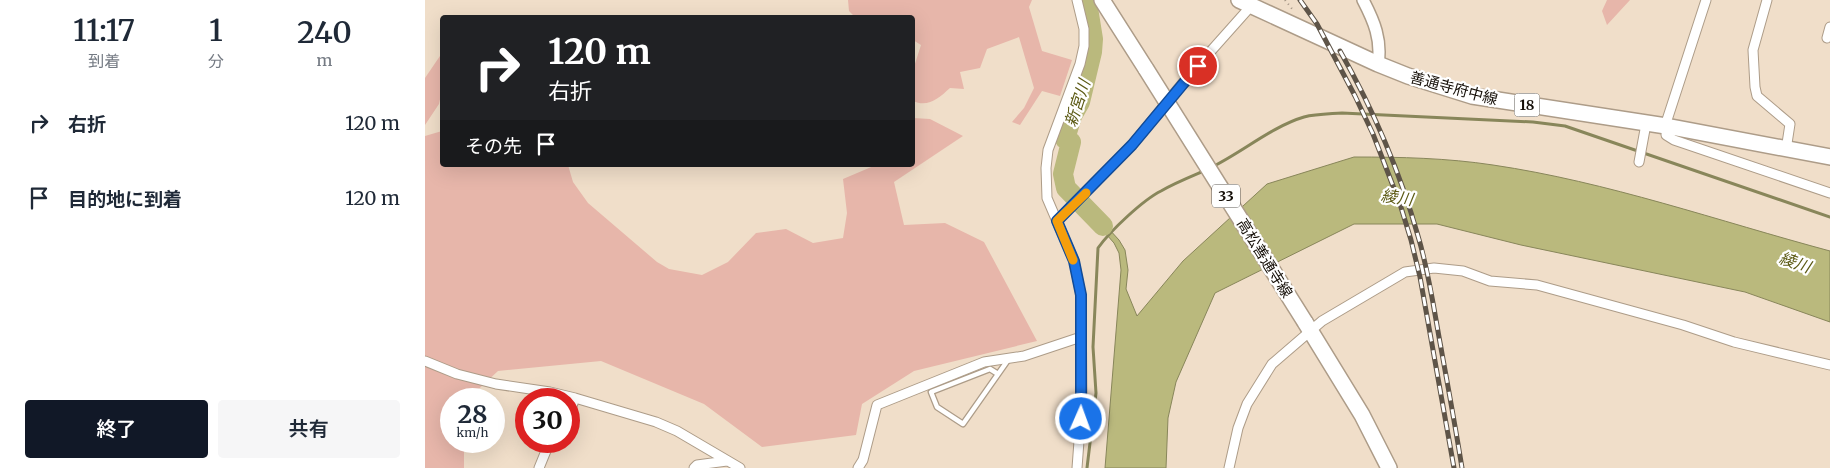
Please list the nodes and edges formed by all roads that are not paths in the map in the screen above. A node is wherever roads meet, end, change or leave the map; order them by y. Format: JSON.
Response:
{"nodes":[{"id":1,"x":1077,"y":0,"type":"edge"},
{"id":2,"x":1102,"y":0,"type":"edge"},
{"id":3,"x":1363,"y":0,"type":"edge"},
{"id":4,"x":1705,"y":0,"type":"edge"},
{"id":5,"x":1767,"y":0,"type":"edge"},
{"id":6,"x":1245,"y":3,"type":"edge"},
{"id":7,"x":1830,"y":27,"type":"edge"},
{"id":8,"x":1827,"y":38,"type":"dead end"},
{"id":9,"x":1378,"y":64,"type":"junction"},
{"id":10,"x":1646,"y":124,"type":"junction"},
{"id":11,"x":1665,"y":126,"type":"junction"},
{"id":12,"x":1786,"y":150,"type":"junction"},
{"id":13,"x":1830,"y":157,"type":"edge"},
{"id":14,"x":1640,"y":158,"type":"dead end"},
{"id":15,"x":1830,"y":193,"type":"edge"},
{"id":16,"x":1057,"y":221,"type":"junction"},
{"id":17,"x":1308,"y":327,"type":"junction"},
{"id":18,"x":1081,"y":337,"type":"junction"},
{"id":19,"x":1009,"y":358,"type":"junction"},
{"id":20,"x":425,"y":361,"type":"edge"},
{"id":21,"x":1830,"y":365,"type":"edge"},
{"id":22,"x":998,"y":374,"type":"junction"},
{"id":23,"x":523,"y":388,"type":"edge"},
{"id":24,"x":580,"y":400,"type":"edge"},
{"id":25,"x":545,"y":453,"type":"edge"},
{"id":26,"x":727,"y":461,"type":"junction"},
{"id":27,"x":539,"y":468,"type":"edge"},
{"id":28,"x":694,"y":468,"type":"edge"},
{"id":29,"x":740,"y":468,"type":"edge"},
{"id":30,"x":858,"y":468,"type":"edge"},
{"id":31,"x":1077,"y":468,"type":"edge"},
{"id":32,"x":1229,"y":468,"type":"edge"},
{"id":33,"x":1389,"y":468,"type":"edge"}],
"edges":[{"from":1,"to":16,"type":"street"},
{"from":2,"to":17,"type":"main road","name":"高松善通寺線","number":"33","bridge":true},
{"from":3,"to":9,"type":"street"},
{"from":4,"to":11,"type":"street"},
{"from":5,"to":12,"type":"street"},
{"from":6,"to":9,"type":"main road","name":"善通寺府中線","number":"18"},
{"from":6,"to":16,"type":"street"},
{"from":7,"to":8,"type":"street"},
{"from":9,"to":10,"type":"main road","name":"善通寺府中線","number":"18"},
{"from":10,"to":11,"type":"main road","name":"善通寺府中線","number":"18"},
{"from":10,"to":14,"type":"street"},
{"from":11,"to":12,"type":"main road","name":"善通寺府中線","number":"18"},
{"from":11,"to":15,"type":"street"},
{"from":12,"to":13,"type":"main road","name":"善通寺府中線","number":"18"},
{"from":16,"to":18,"type":"street"},
{"from":17,"to":21,"type":"street"},
{"from":17,"to":32,"type":"street"},
{"from":17,"to":33,"type":"main road","name":"高松善通寺線","number":"33"},
{"from":18,"to":19,"type":"street"},
{"from":18,"to":31,"type":"street"},
{"from":19,"to":22,"type":"lane"},
{"from":19,"to":30,"type":"street"},
{"from":20,"to":23,"type":"street"},
{"from":22,"to":22,"type":"lane"},
{"from":24,"to":26,"type":"street"},
{"from":25,"to":27,"type":"street"},
{"from":26,"to":28,"type":"street"},
{"from":26,"to":29,"type":"street"}]}
